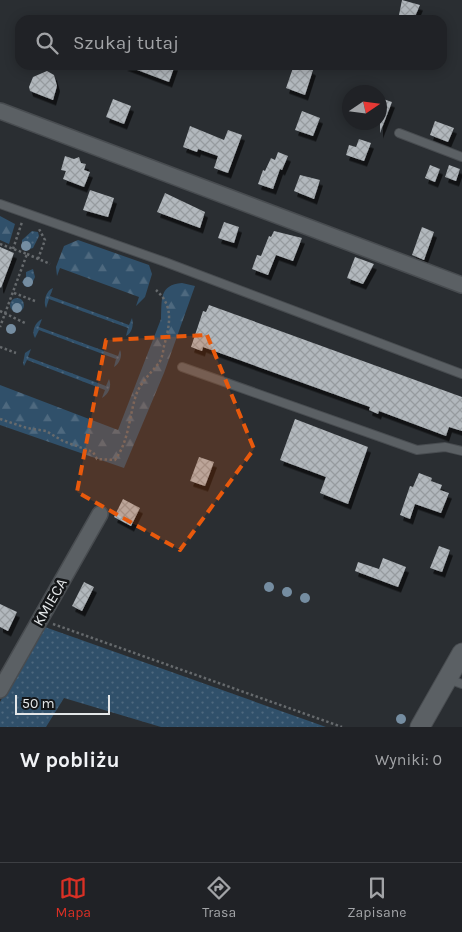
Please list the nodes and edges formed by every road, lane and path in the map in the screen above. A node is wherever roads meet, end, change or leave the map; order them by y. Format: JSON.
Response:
{"nodes":[{"id":1,"x":0,"y":110,"type":"edge"},
{"id":2,"x":399,"y":133,"type":"dead end"},
{"id":3,"x":462,"y":156,"type":"edge"},
{"id":4,"x":0,"y":204,"type":"edge"},
{"id":5,"x":25,"y":214,"type":"junction"},
{"id":6,"x":14,"y":219,"type":"dead end"},
{"id":7,"x":22,"y":222,"type":"junction"},
{"id":8,"x":0,"y":244,"type":"edge"},
{"id":9,"x":13,"y":249,"type":"junction"},
{"id":10,"x":27,"y":254,"type":"junction"},
{"id":11,"x":38,"y":259,"type":"junction"},
{"id":12,"x":50,"y":264,"type":"dead end"},
{"id":13,"x":462,"y":285,"type":"edge"},
{"id":14,"x":156,"y":290,"type":"dead end"},
{"id":15,"x":13,"y":292,"type":"junction"},
{"id":16,"x":36,"y":301,"type":"dead end"},
{"id":17,"x":0,"y":311,"type":"edge"},
{"id":18,"x":5,"y":314,"type":"junction"},
{"id":19,"x":27,"y":324,"type":"dead end"},
{"id":20,"x":0,"y":327,"type":"edge"},
{"id":21,"x":0,"y":347,"type":"edge"},
{"id":22,"x":16,"y":353,"type":"dead end"},
{"id":23,"x":182,"y":367,"type":"dead end"},
{"id":24,"x":462,"y":374,"type":"edge"},
{"id":25,"x":0,"y":419,"type":"edge"},
{"id":26,"x":462,"y":452,"type":"edge"},
{"id":27,"x":100,"y":514,"type":"dead end"},
{"id":28,"x":40,"y":620,"type":"junction"},
{"id":29,"x":462,"y":653,"type":"edge"},
{"id":30,"x":455,"y":681,"type":"edge"},
{"id":31,"x":0,"y":690,"type":"edge"},
{"id":32,"x":342,"y":727,"type":"edge"},
{"id":33,"x":420,"y":727,"type":"edge"}],
"edges":[{"from":1,"to":13,"type":"street"},
{"from":2,"to":3,"type":"lane"},
{"from":4,"to":5,"type":"lane"},
{"from":5,"to":7,"type":"path"},
{"from":5,"to":24,"type":"lane"},
{"from":6,"to":7,"type":"path"},
{"from":7,"to":9,"type":"path"},
{"from":7,"to":11,"type":"path"},
{"from":8,"to":9,"type":"path"},
{"from":9,"to":10,"type":"path"},
{"from":10,"to":11,"type":"path"},
{"from":10,"to":15,"type":"path"},
{"from":11,"to":12,"type":"path"},
{"from":14,"to":25,"type":"path"},
{"from":15,"to":16,"type":"path"},
{"from":15,"to":18,"type":"path"},
{"from":17,"to":18,"type":"path"},
{"from":18,"to":19,"type":"path"},
{"from":18,"to":20,"type":"path"},
{"from":21,"to":22,"type":"path"},
{"from":23,"to":26,"type":"lane"},
{"from":27,"to":28,"type":"street","name":"KMIECA"},
{"from":28,"to":31,"type":"street","name":"KMIECA"},
{"from":28,"to":32,"type":"path"},
{"from":29,"to":30,"type":"street"},
{"from":30,"to":33,"type":"street"}]}
